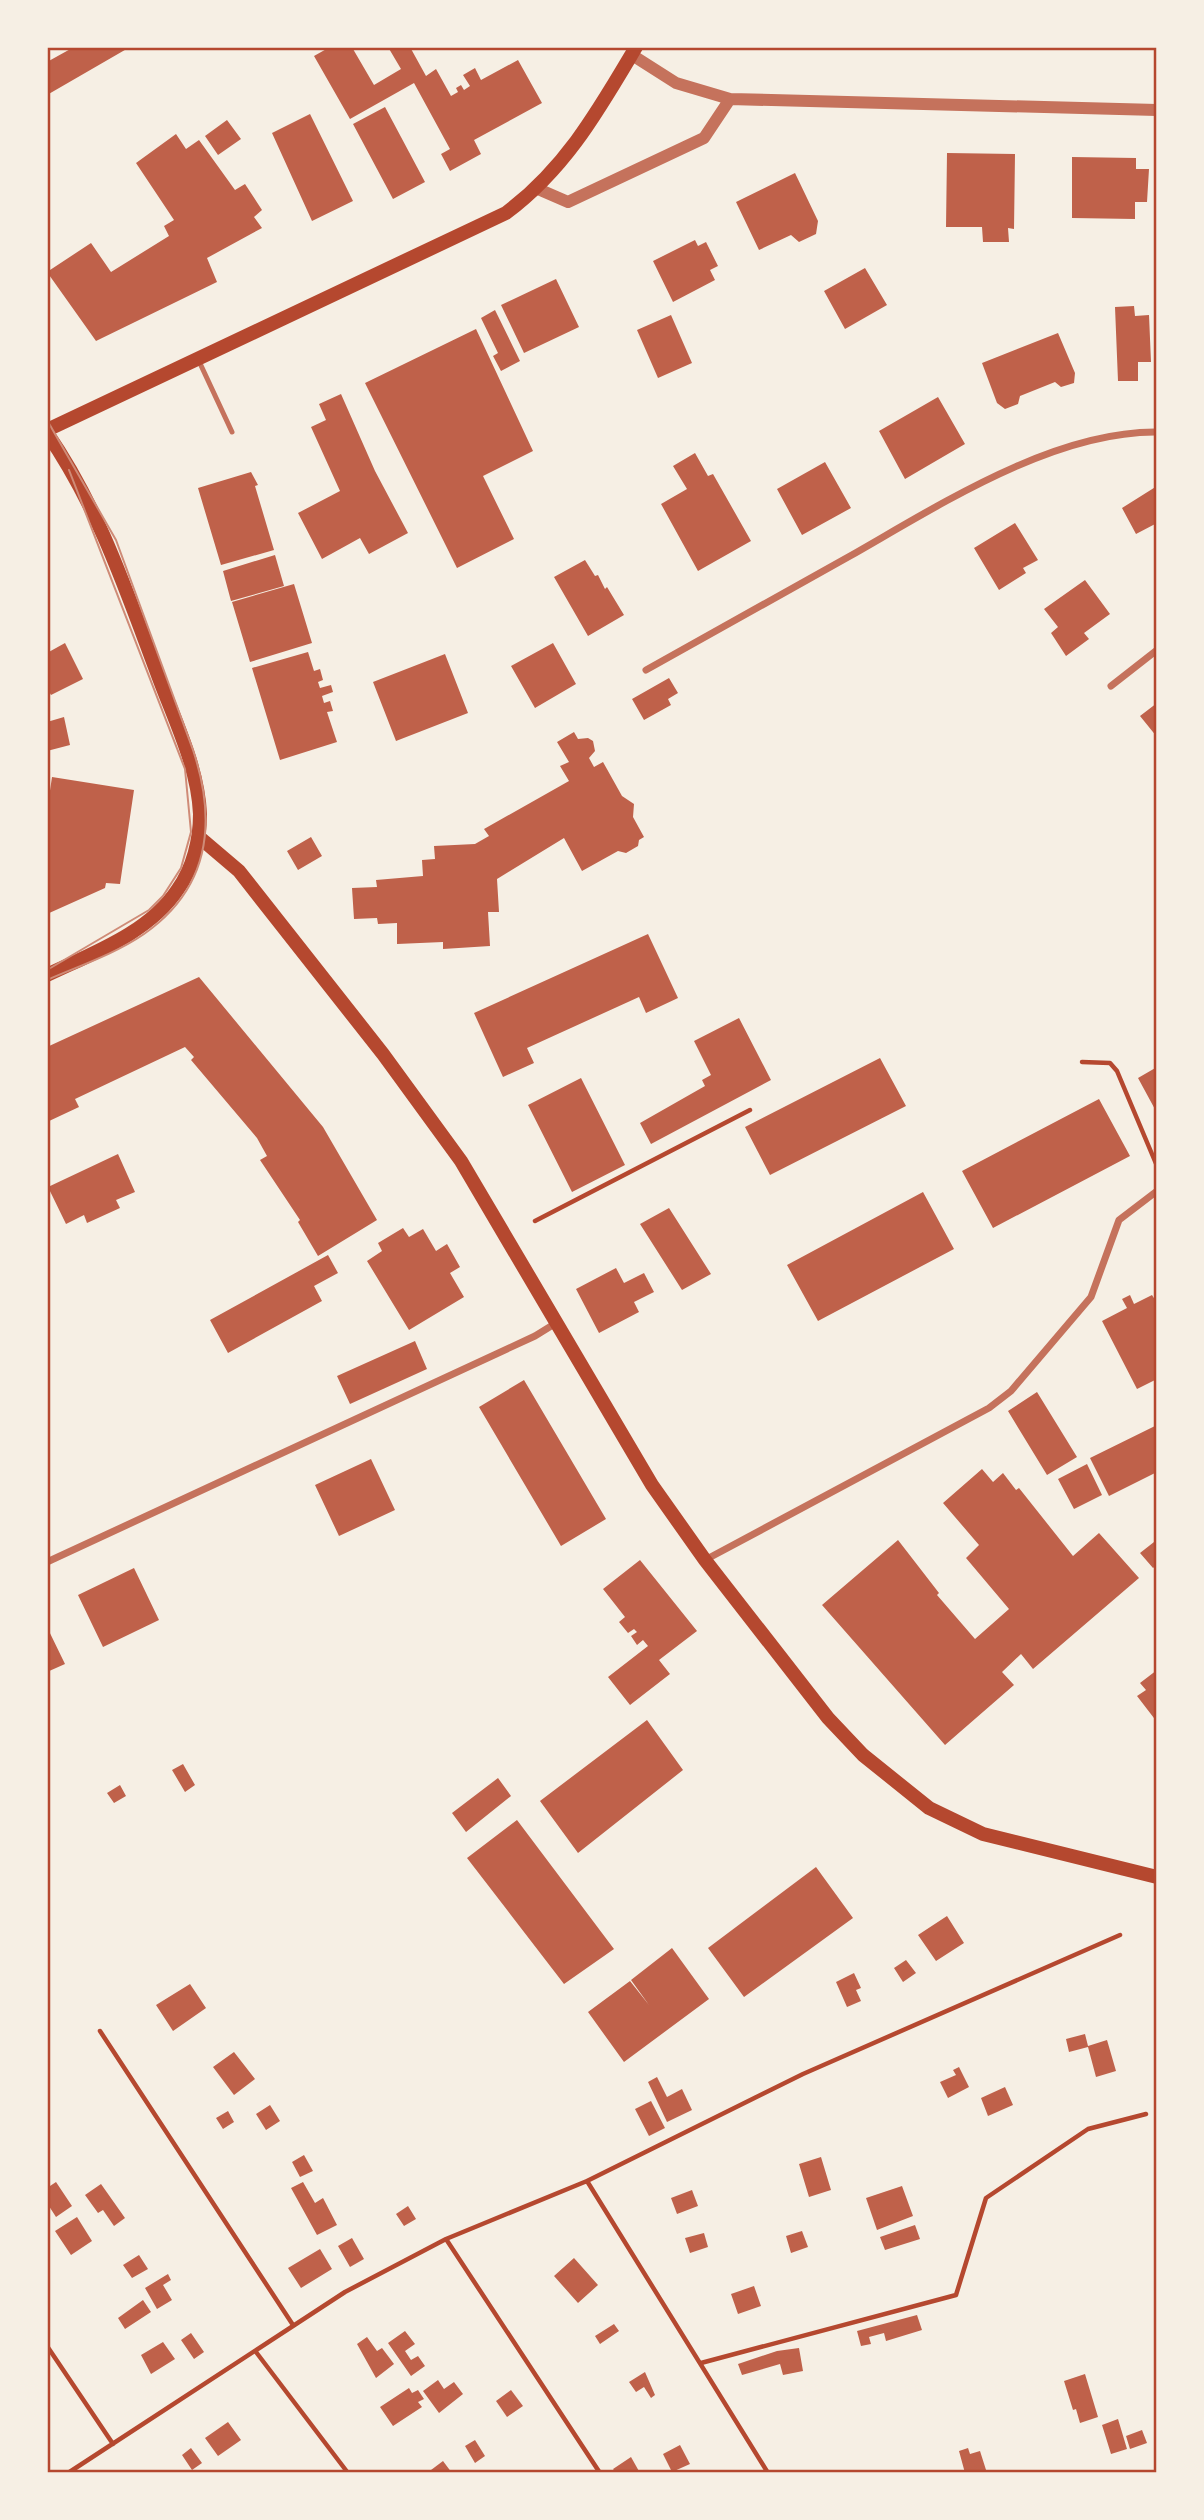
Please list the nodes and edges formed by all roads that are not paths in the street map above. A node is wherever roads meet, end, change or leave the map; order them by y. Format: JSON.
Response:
{"nodes":[{"id":1,"x":634,"y":51,"type":"edge"},
{"id":2,"x":730,"y":99,"type":"junction"},
{"id":3,"x":1157,"y":110,"type":"edge"},
{"id":4,"x":538,"y":189,"type":"junction"},
{"id":5,"x":198,"y":359,"type":"junction"},
{"id":6,"x":47,"y":431,"type":"edge"},
{"id":7,"x":232,"y":432,"type":"dead end"},
{"id":8,"x":1157,"y":432,"type":"edge"},
{"id":9,"x":1157,"y":650,"type":"edge"},
{"id":10,"x":646,"y":670,"type":"dead end"},
{"id":11,"x":1111,"y":687,"type":"dead end"},
{"id":12,"x":199,"y":837,"type":"junction"},
{"id":13,"x":47,"y":975,"type":"edge"},
{"id":14,"x":1157,"y":1191,"type":"edge"},
{"id":15,"x":556,"y":1323,"type":"junction"},
{"id":16,"x":705,"y":1560,"type":"junction"},
{"id":17,"x":47,"y":1562,"type":"edge"},
{"id":18,"x":1157,"y":1877,"type":"edge"}],
"edges":[{"from":1,"to":2,"type":"street"},
{"from":1,"to":4,"type":"main road"},
{"from":2,"to":3,"type":"street"},
{"from":2,"to":4,"type":"street"},
{"from":4,"to":5,"type":"main road"},
{"from":5,"to":6,"type":"main road"},
{"from":5,"to":7,"type":"lane"},
{"from":6,"to":12,"type":"main road"},
{"from":8,"to":10,"type":"street"},
{"from":9,"to":11,"type":"street"},
{"from":12,"to":13,"type":"main road"},
{"from":12,"to":15,"type":"main road"},
{"from":14,"to":16,"type":"street"},
{"from":15,"to":16,"type":"main road"},
{"from":15,"to":17,"type":"street"},
{"from":16,"to":18,"type":"main road"}]}
